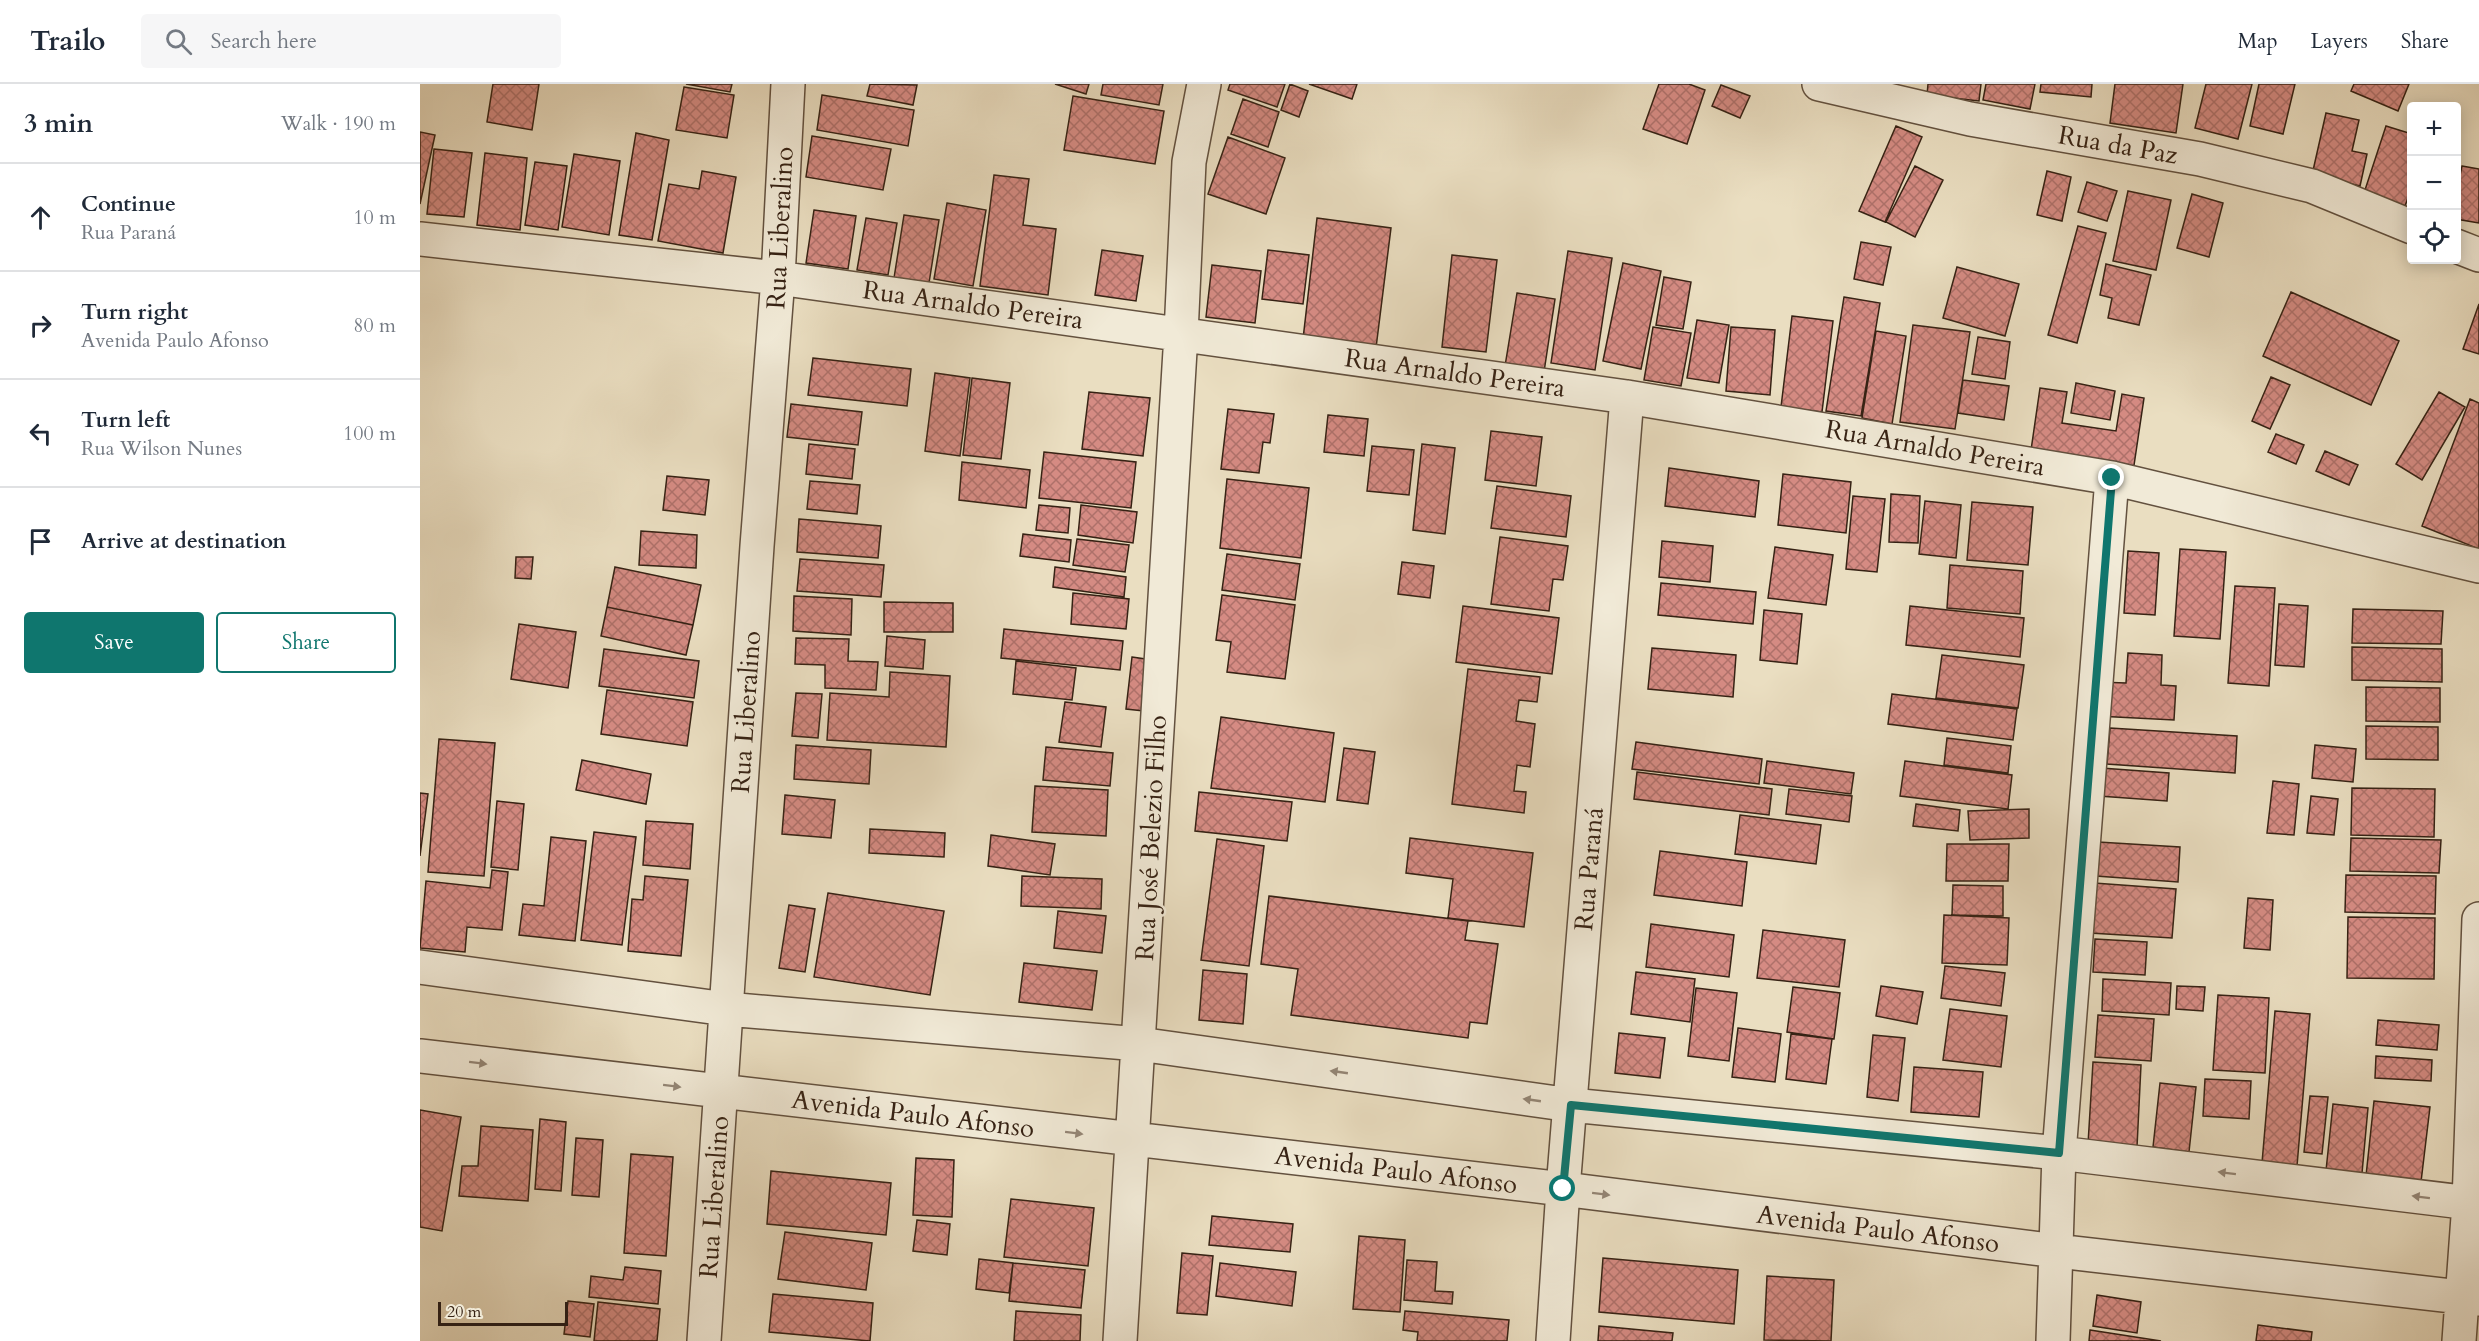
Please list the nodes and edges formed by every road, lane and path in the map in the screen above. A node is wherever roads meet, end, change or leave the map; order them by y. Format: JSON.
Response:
{"nodes":[{"id":1,"x":788,"y":84,"type":"edge"},
{"id":2,"x":1204,"y":84,"type":"edge"},
{"id":3,"x":1819,"y":84,"type":"edge"},
{"id":4,"x":2407,"y":225,"type":"edge"},
{"id":5,"x":420,"y":239,"type":"edge"},
{"id":6,"x":2461,"y":248,"type":"edge"},
{"id":7,"x":2479,"y":255,"type":"edge"},
{"id":8,"x":778,"y":278,"type":"junction"},
{"id":9,"x":1181,"y":334,"type":"junction"},
{"id":10,"x":1627,"y":397,"type":"junction"},
{"id":11,"x":2112,"y":478,"type":"junction"},
{"id":12,"x":2479,"y":566,"type":"edge"},
{"id":13,"x":2479,"y":919,"type":"edge"},
{"id":14,"x":420,"y":968,"type":"edge"},
{"id":15,"x":726,"y":1009,"type":"junction"},
{"id":16,"x":1139,"y":1044,"type":"junction"},
{"id":17,"x":420,"y":1056,"type":"edge"},
{"id":18,"x":720,"y":1092,"type":"junction"},
{"id":19,"x":1571,"y":1105,"type":"junction"},
{"id":20,"x":1131,"y":1139,"type":"junction"},
{"id":21,"x":2059,"y":1153,"type":"junction"},
{"id":22,"x":1563,"y":1189,"type":"junction"},
{"id":23,"x":2474,"y":1203,"type":"edge"},
{"id":24,"x":2057,"y":1251,"type":"junction"},
{"id":25,"x":2470,"y":1298,"type":"edge"},
{"id":26,"x":704,"y":1341,"type":"edge"},
{"id":27,"x":1120,"y":1341,"type":"edge"},
{"id":28,"x":1553,"y":1341,"type":"edge"},
{"id":29,"x":2053,"y":1341,"type":"edge"},
{"id":30,"x":2459,"y":1341,"type":"edge"}],
"edges":[{"from":1,"to":8,"type":"street","name":"Rua Liberalino"},
{"from":2,"to":9,"type":"street","name":"Rua José Belezio Filho"},
{"from":3,"to":4,"type":"street","name":"Rua da Paz"},
{"from":5,"to":8,"type":"street","name":"Rua Arnaldo Pereira"},
{"from":6,"to":7,"type":"street"},
{"from":8,"to":9,"type":"street","name":"Rua Arnaldo Pereira"},
{"from":8,"to":15,"type":"street","name":"Rua Liberalino"},
{"from":9,"to":10,"type":"street","name":"Rua Arnaldo Pereira"},
{"from":9,"to":16,"type":"street","name":"Rua José Belezio Filho"},
{"from":10,"to":11,"type":"street","name":"Rua Arnaldo Pereira"},
{"from":10,"to":19,"type":"street","name":"Rua Paraná"},
{"from":11,"to":12,"type":"street","name":"Rua Arnaldo Pereira"},
{"from":11,"to":21,"type":"street"},
{"from":13,"to":23,"type":"street"},
{"from":14,"to":15,"type":"street"},
{"from":15,"to":16,"type":"street"},
{"from":15,"to":18,"type":"street","name":"Rua Liberalino"},
{"from":19,"to":16,"type":"street","one_way":true},
{"from":16,"to":20,"type":"street","name":"Rua José Belezio Filho"},
{"from":17,"to":18,"type":"street","name":"Avenida Paulo Afonso","one_way":true},
{"from":18,"to":20,"type":"street","name":"Avenida Paulo Afonso","one_way":true},
{"from":18,"to":26,"type":"street","name":"Rua Liberalino"},
{"from":19,"to":21,"type":"street"},
{"from":19,"to":22,"type":"street","name":"Rua Paraná"},
{"from":20,"to":22,"type":"street","name":"Avenida Paulo Afonso"},
{"from":20,"to":27,"type":"street","name":"Rua José Belezio Filho"},
{"from":23,"to":21,"type":"street","one_way":true},
{"from":21,"to":24,"type":"street"},
{"from":22,"to":24,"type":"street","name":"Avenida Paulo Afonso","one_way":true},
{"from":22,"to":28,"type":"street","name":"Rua Paraná"},
{"from":23,"to":25,"type":"street"},
{"from":24,"to":25,"type":"street","name":"Avenida Paulo Afonso"},
{"from":24,"to":29,"type":"street"},
{"from":25,"to":30,"type":"street"}]}
